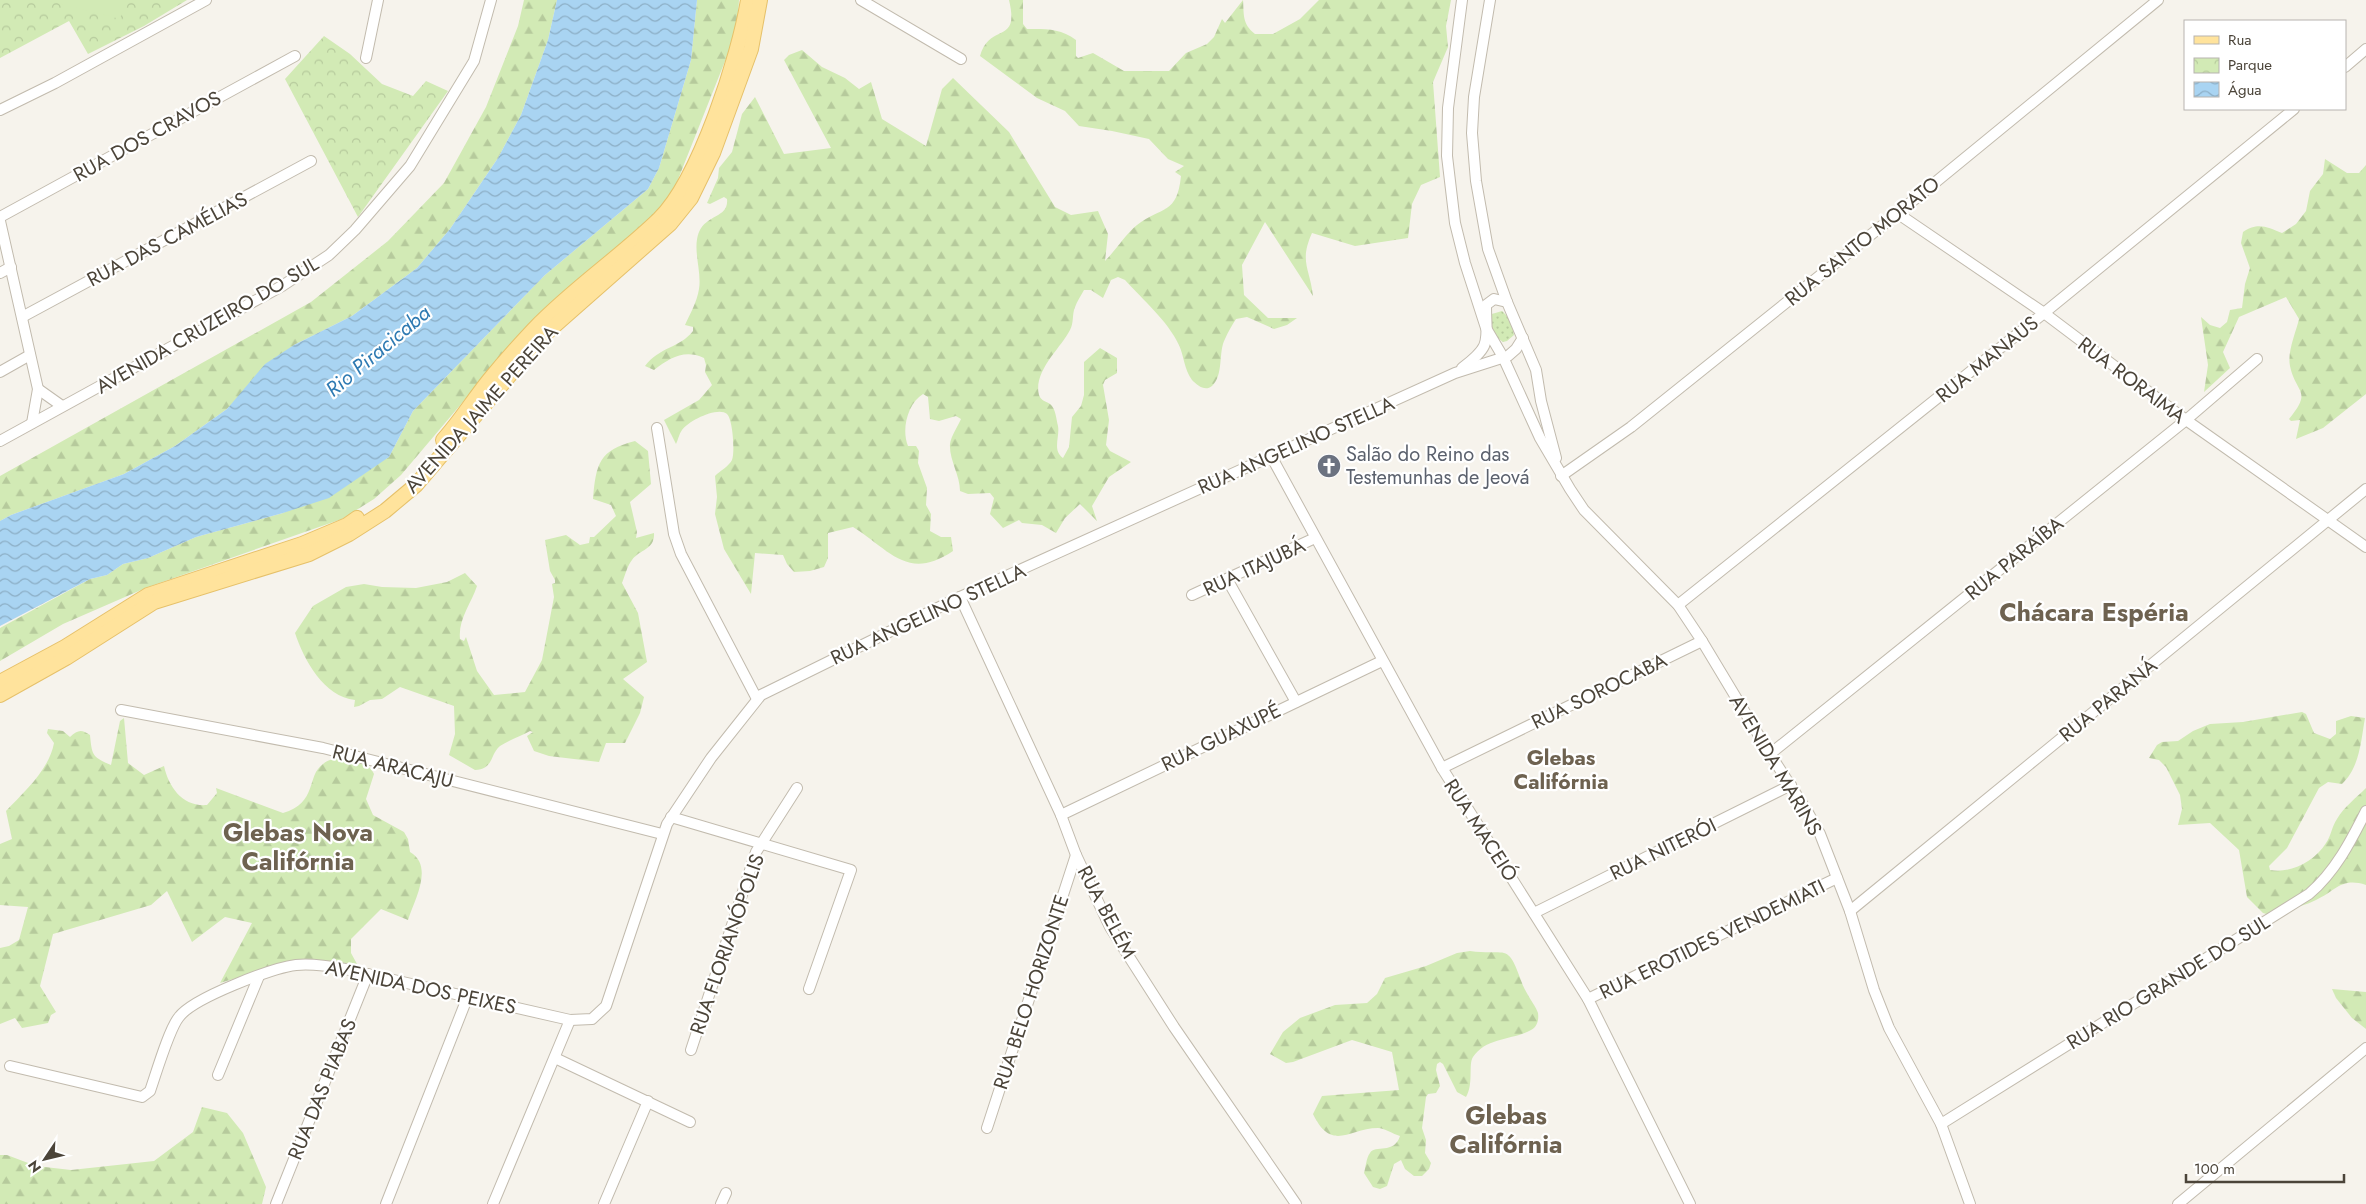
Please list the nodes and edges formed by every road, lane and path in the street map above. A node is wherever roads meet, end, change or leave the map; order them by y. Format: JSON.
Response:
{"nodes":[{"id":1,"x":206,"y":0,"type":"edge"},
{"id":2,"x":378,"y":0,"type":"edge"},
{"id":3,"x":491,"y":0,"type":"edge"},
{"id":4,"x":748,"y":0,"type":"edge"},
{"id":5,"x":760,"y":0,"type":"edge"},
{"id":6,"x":861,"y":0,"type":"edge"},
{"id":7,"x":1462,"y":0,"type":"edge"},
{"id":8,"x":1490,"y":0,"type":"edge"},
{"id":9,"x":2158,"y":0,"type":"edge"},
{"id":10,"x":2366,"y":49,"type":"edge"},
{"id":11,"x":295,"y":56,"type":"dead end"},
{"id":12,"x":366,"y":58,"type":"dead end"},
{"id":13,"x":961,"y":59,"type":"dead end"},
{"id":14,"x":2346,"y":66,"type":"edge"},
{"id":15,"x":0,"y":110,"type":"edge"},
{"id":16,"x":2293,"y":110,"type":"edge"},
{"id":17,"x":312,"y":161,"type":"dead end"},
{"id":18,"x":1897,"y":213,"type":"junction"},
{"id":19,"x":0,"y":217,"type":"edge"},
{"id":20,"x":0,"y":221,"type":"edge"},
{"id":21,"x":11,"y":267,"type":"junction"},
{"id":22,"x":0,"y":273,"type":"edge"},
{"id":23,"x":1507,"y":302,"type":"junction"},
{"id":24,"x":2044,"y":314,"type":"junction"},
{"id":25,"x":22,"y":317,"type":"junction"},
{"id":26,"x":1486,"y":328,"type":"junction"},
{"id":27,"x":1523,"y":338,"type":"junction"},
{"id":28,"x":30,"y":355,"type":"junction"},
{"id":29,"x":1503,"y":357,"type":"junction"},
{"id":30,"x":2257,"y":359,"type":"dead end"},
{"id":31,"x":0,"y":372,"type":"edge"},
{"id":32,"x":1455,"y":373,"type":"junction"},
{"id":33,"x":38,"y":389,"type":"junction"},
{"id":34,"x":62,"y":406,"type":"junction"},
{"id":35,"x":2186,"y":420,"type":"junction"},
{"id":36,"x":32,"y":423,"type":"junction"},
{"id":37,"x":657,"y":428,"type":"dead end"},
{"id":38,"x":0,"y":441,"type":"edge"},
{"id":39,"x":1271,"y":456,"type":"junction"},
{"id":40,"x":1561,"y":476,"type":"junction"},
{"id":41,"x":2366,"y":489,"type":"edge"},
{"id":42,"x":2328,"y":520,"type":"junction"},
{"id":43,"x":1315,"y":538,"type":"junction"},
{"id":44,"x":2366,"y":547,"type":"edge"},
{"id":45,"x":1227,"y":579,"type":"junction"},
{"id":46,"x":1192,"y":595,"type":"dead end"},
{"id":47,"x":960,"y":597,"type":"junction"},
{"id":48,"x":1678,"y":605,"type":"junction"},
{"id":49,"x":1702,"y":641,"type":"junction"},
{"id":50,"x":1382,"y":662,"type":"junction"},
{"id":51,"x":0,"y":682,"type":"edge"},
{"id":52,"x":0,"y":695,"type":"edge"},
{"id":53,"x":757,"y":699,"type":"junction"},
{"id":54,"x":1296,"y":702,"type":"junction"},
{"id":55,"x":121,"y":710,"type":"dead end"},
{"id":56,"x":1770,"y":754,"type":"junction"},
{"id":57,"x":1442,"y":768,"type":"junction"},
{"id":58,"x":1791,"y":785,"type":"junction"},
{"id":59,"x":797,"y":788,"type":"dead end"},
{"id":60,"x":2366,"y":811,"type":"edge"},
{"id":61,"x":1061,"y":815,"type":"junction"},
{"id":62,"x":671,"y":816,"type":"junction"},
{"id":63,"x":662,"y":834,"type":"junction"},
{"id":64,"x":762,"y":843,"type":"junction"},
{"id":65,"x":1076,"y":855,"type":"junction"},
{"id":66,"x":1836,"y":878,"type":"junction"},
{"id":67,"x":1850,"y":911,"type":"junction"},
{"id":68,"x":1534,"y":913,"type":"junction"},
{"id":69,"x":368,"y":974,"type":"junction"},
{"id":70,"x":258,"y":976,"type":"junction"},
{"id":71,"x":809,"y":989,"type":"dead end"},
{"id":72,"x":468,"y":996,"type":"junction"},
{"id":73,"x":1588,"y":999,"type":"junction"},
{"id":74,"x":570,"y":1020,"type":"junction"},
{"id":75,"x":2366,"y":1048,"type":"edge"},
{"id":76,"x":691,"y":1050,"type":"dead end"},
{"id":77,"x":555,"y":1058,"type":"junction"},
{"id":78,"x":10,"y":1066,"type":"dead end"},
{"id":79,"x":218,"y":1074,"type":"dead end"},
{"id":80,"x":648,"y":1102,"type":"junction"},
{"id":81,"x":690,"y":1122,"type":"dead end"},
{"id":82,"x":1941,"y":1124,"type":"junction"},
{"id":83,"x":986,"y":1128,"type":"dead end"},
{"id":84,"x":726,"y":1193,"type":"dead end"},
{"id":85,"x":276,"y":1204,"type":"edge"},
{"id":86,"x":386,"y":1204,"type":"edge"},
{"id":87,"x":493,"y":1204,"type":"edge"},
{"id":88,"x":604,"y":1204,"type":"edge"},
{"id":89,"x":721,"y":1204,"type":"edge"},
{"id":90,"x":1296,"y":1204,"type":"edge"},
{"id":91,"x":1690,"y":1204,"type":"edge"},
{"id":92,"x":1970,"y":1204,"type":"edge"},
{"id":93,"x":2178,"y":1204,"type":"edge"}],
"edges":[{"from":1,"to":15,"type":"street"},
{"from":2,"to":12,"type":"street"},
{"from":3,"to":34,"type":"street","name":"AVENIDA CRUZEIRO DO SUL"},
{"from":4,"to":51,"type":"main road","name":"AVENIDA JAIME PEREIRA"},
{"from":5,"to":52,"type":"main road","name":"AVENIDA JAIME PEREIRA"},
{"from":6,"to":13,"type":"street"},
{"from":7,"to":26,"type":"street"},
{"from":8,"to":23,"type":"street"},
{"from":9,"to":18,"type":"street","name":"RUA SANTO MORATO"},
{"from":10,"to":14,"type":"street"},
{"from":11,"to":19,"type":"street","name":"RUA DOS CRAVOS"},
{"from":16,"to":24,"type":"street","name":"RUA MANAUS"},
{"from":17,"to":25,"type":"street","name":"RUA DAS CAMÉLIAS"},
{"from":18,"to":24,"type":"street","name":"RUA RORAIMA"},
{"from":18,"to":40,"type":"street","name":"RUA SANTO MORATO"},
{"from":20,"to":21,"type":"street"},
{"from":21,"to":22,"type":"street"},
{"from":21,"to":25,"type":"street"},
{"from":23,"to":26,"type":"street"},
{"from":23,"to":27,"type":"street"},
{"from":24,"to":35,"type":"street","name":"RUA RORAIMA"},
{"from":24,"to":48,"type":"street","name":"RUA MANAUS"},
{"from":25,"to":28,"type":"street"},
{"from":26,"to":29,"type":"street"},
{"from":26,"to":32,"type":"street"},
{"from":27,"to":29,"type":"street"},
{"from":27,"to":40,"type":"street"},
{"from":28,"to":31,"type":"street"},
{"from":28,"to":33,"type":"street"},
{"from":29,"to":32,"type":"street"},
{"from":29,"to":40,"type":"street"},
{"from":30,"to":35,"type":"street","name":"RUA PARAÍBA"},
{"from":32,"to":39,"type":"street","name":"RUA ANGELINO STELLA"},
{"from":33,"to":34,"type":"street"},
{"from":33,"to":36,"type":"street"},
{"from":34,"to":36,"type":"street","name":"AVENIDA CRUZEIRO DO SUL"},
{"from":35,"to":42,"type":"street","name":"RUA RORAIMA"},
{"from":35,"to":56,"type":"street","name":"RUA PARAÍBA"},
{"from":36,"to":38,"type":"street","name":"AVENIDA CRUZEIRO DO SUL"},
{"from":37,"to":53,"type":"street"},
{"from":39,"to":43,"type":"street","name":"RUA MACEIÓ"},
{"from":39,"to":47,"type":"street","name":"RUA ANGELINO STELLA"},
{"from":40,"to":48,"type":"street","name":"AVENIDA MARINS"},
{"from":41,"to":42,"type":"street","name":"RUA PARANÁ"},
{"from":42,"to":44,"type":"street","name":"RUA RORAIMA"},
{"from":42,"to":67,"type":"street","name":"RUA PARANÁ"},
{"from":43,"to":45,"type":"street","name":"RUA ITAJUBÁ"},
{"from":43,"to":50,"type":"street","name":"RUA MACEIÓ"},
{"from":45,"to":46,"type":"street","name":"RUA ITAJUBÁ"},
{"from":45,"to":54,"type":"street"},
{"from":47,"to":53,"type":"street","name":"RUA ANGELINO STELLA"},
{"from":47,"to":61,"type":"street","name":"RUA BELÉM"},
{"from":48,"to":49,"type":"street","name":"AVENIDA MARINS"},
{"from":49,"to":56,"type":"street","name":"AVENIDA MARINS"},
{"from":49,"to":57,"type":"street","name":"RUA SOROCABA"},
{"from":50,"to":54,"type":"street","name":"RUA GUAXUPÉ"},
{"from":50,"to":57,"type":"street","name":"RUA MACEIÓ"},
{"from":53,"to":62,"type":"street","name":"RUA ANGELINO STELLA"},
{"from":54,"to":61,"type":"street","name":"RUA GUAXUPÉ"},
{"from":55,"to":63,"type":"street","name":"RUA ARACAJU"},
{"from":56,"to":58,"type":"street","name":"AVENIDA MARINS"},
{"from":57,"to":68,"type":"street","name":"RUA MACEIÓ"},
{"from":58,"to":66,"type":"street","name":"AVENIDA MARINS"},
{"from":58,"to":68,"type":"street","name":"RUA NITERÓI"},
{"from":59,"to":64,"type":"street","name":"RUA FLORIANÓPOLIS"},
{"from":60,"to":82,"type":"street","name":"RUA RIO GRANDE DO SUL"},
{"from":61,"to":65,"type":"street","name":"RUA BELÉM"},
{"from":62,"to":63,"type":"street","name":"RUA ANGELINO STELLA"},
{"from":62,"to":64,"type":"street"},
{"from":63,"to":74,"type":"street","name":"RUA ANGELINO STELLA"},
{"from":64,"to":71,"type":"street"},
{"from":64,"to":76,"type":"street","name":"RUA FLORIANÓPOLIS"},
{"from":65,"to":83,"type":"street","name":"RUA BELO HORIZONTE"},
{"from":65,"to":90,"type":"street","name":"RUA BELÉM"},
{"from":66,"to":67,"type":"street","name":"AVENIDA MARINS"},
{"from":66,"to":73,"type":"street","name":"RUA EROTIDES VENDEMIATI"},
{"from":67,"to":82,"type":"street","name":"AVENIDA MARINS"},
{"from":68,"to":73,"type":"street","name":"RUA MACEIÓ"},
{"from":69,"to":70,"type":"street","name":"AVENIDA DOS PEIXES"},
{"from":69,"to":72,"type":"street","name":"AVENIDA DOS PEIXES"},
{"from":69,"to":85,"type":"street","name":"RUA DAS PIABAS"},
{"from":70,"to":78,"type":"street","name":"AVENIDA DOS PEIXES"},
{"from":70,"to":79,"type":"street"},
{"from":72,"to":74,"type":"street","name":"AVENIDA DOS PEIXES"},
{"from":72,"to":86,"type":"street"},
{"from":73,"to":91,"type":"street","name":"RUA MACEIÓ"},
{"from":74,"to":77,"type":"street"},
{"from":75,"to":93,"type":"street"},
{"from":77,"to":80,"type":"street"},
{"from":77,"to":87,"type":"street"},
{"from":80,"to":81,"type":"street"},
{"from":80,"to":88,"type":"street"},
{"from":82,"to":92,"type":"street","name":"AVENIDA MARINS"},
{"from":84,"to":89,"type":"street"}]}
